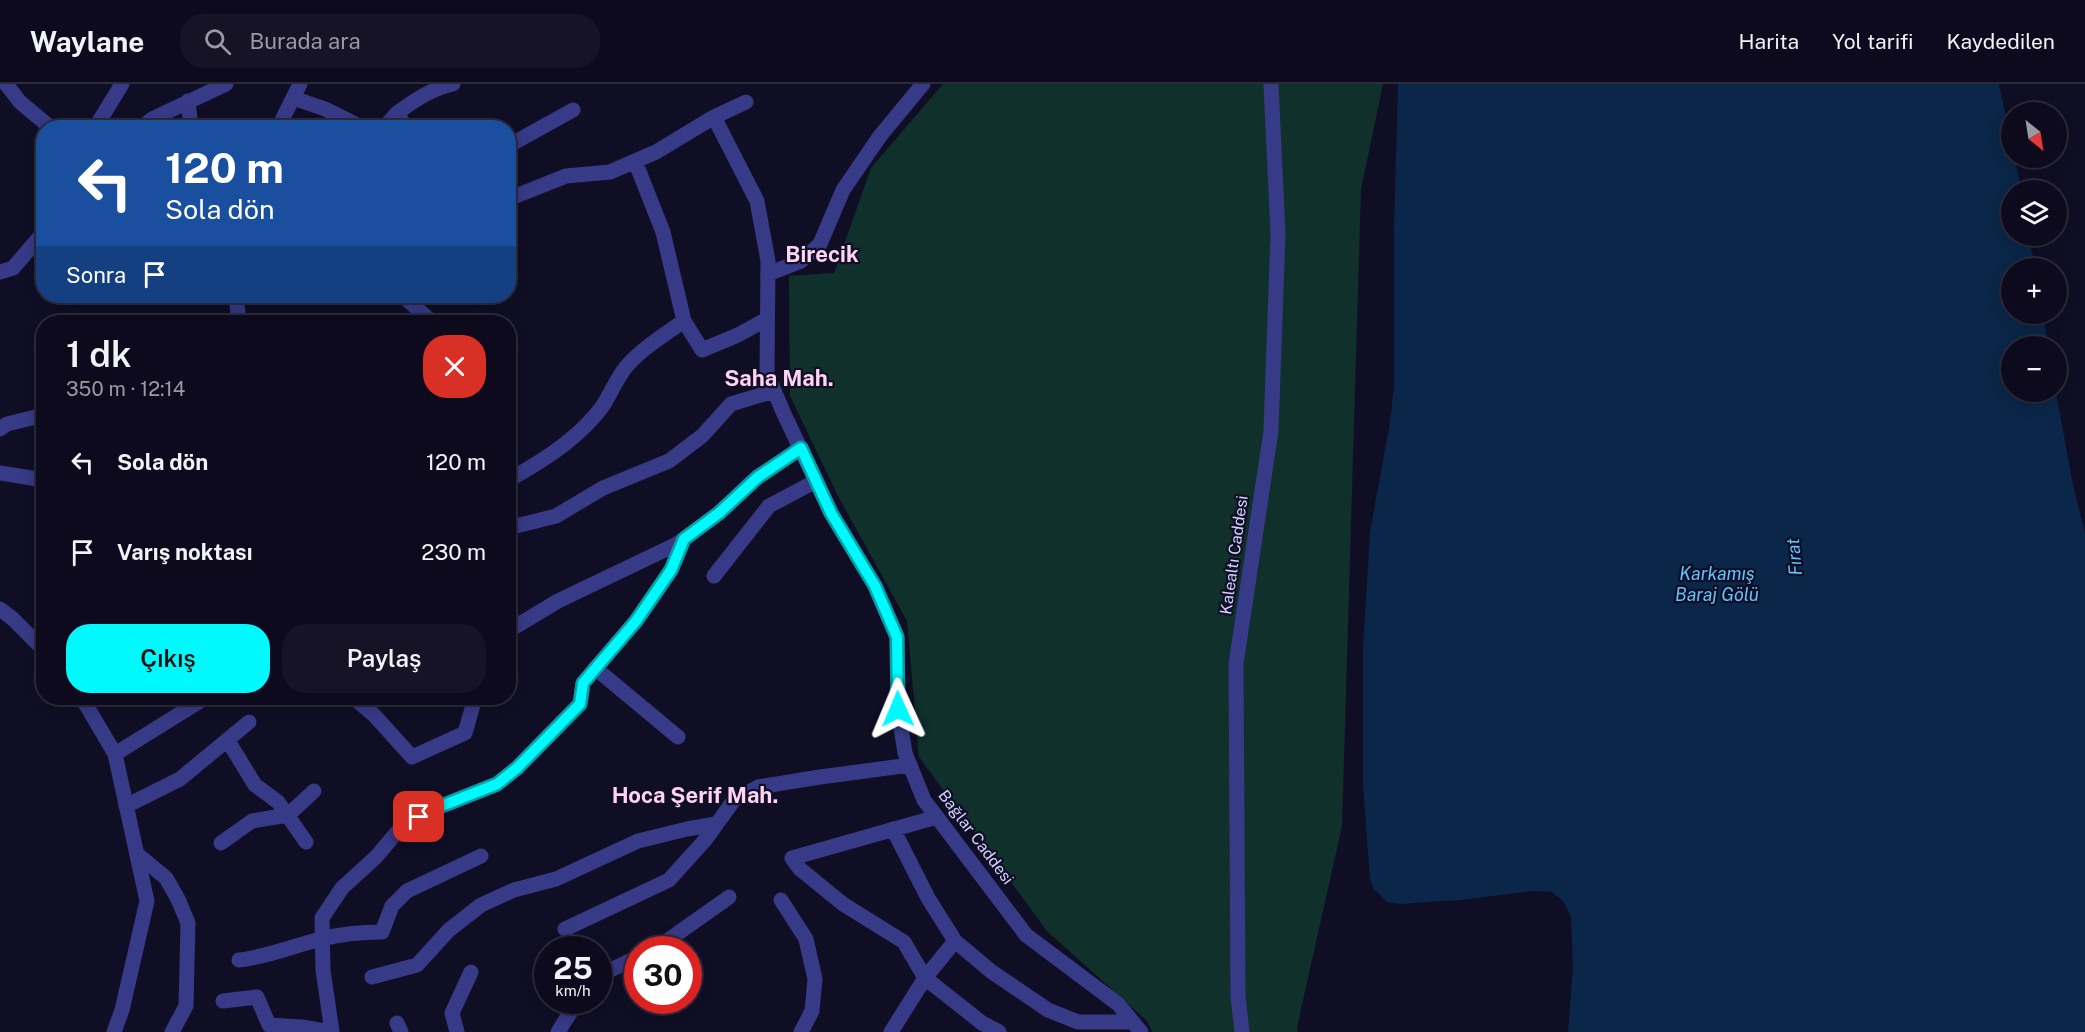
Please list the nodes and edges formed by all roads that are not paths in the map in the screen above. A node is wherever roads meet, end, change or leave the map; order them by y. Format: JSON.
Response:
{"nodes":[{"id":1,"x":6,"y":84,"type":"edge"},
{"id":2,"x":122,"y":84,"type":"edge"},
{"id":3,"x":226,"y":84,"type":"edge"},
{"id":4,"x":300,"y":84,"type":"edge"},
{"id":5,"x":453,"y":84,"type":"edge"},
{"id":6,"x":923,"y":84,"type":"edge"},
{"id":7,"x":1271,"y":84,"type":"edge"},
{"id":8,"x":292,"y":98,"type":"junction"},
{"id":9,"x":188,"y":101,"type":"junction"},
{"id":10,"x":746,"y":102,"type":"dead end"},
{"id":11,"x":573,"y":110,"type":"dead end"},
{"id":12,"x":398,"y":113,"type":"junction"},
{"id":13,"x":714,"y":117,"type":"junction"},
{"id":14,"x":41,"y":120,"type":"edge"},
{"id":15,"x":100,"y":120,"type":"edge"},
{"id":16,"x":151,"y":120,"type":"edge"},
{"id":17,"x":190,"y":120,"type":"edge"},
{"id":18,"x":282,"y":120,"type":"edge"},
{"id":19,"x":347,"y":120,"type":"edge"},
{"id":20,"x":391,"y":120,"type":"edge"},
{"id":21,"x":402,"y":120,"type":"edge"},
{"id":22,"x":516,"y":142,"type":"edge"},
{"id":23,"x":635,"y":161,"type":"junction"},
{"id":24,"x":516,"y":196,"type":"edge"},
{"id":25,"x":36,"y":239,"type":"edge"},
{"id":26,"x":4,"y":266,"type":"edge"},
{"id":27,"x":768,"y":274,"type":"junction"},
{"id":28,"x":411,"y":303,"type":"edge"},
{"id":29,"x":424,"y":315,"type":"edge"},
{"id":30,"x":767,"y":320,"type":"junction"},
{"id":31,"x":684,"y":321,"type":"junction"},
{"id":32,"x":774,"y":391,"type":"junction"},
{"id":33,"x":36,"y":417,"type":"edge"},
{"id":34,"x":0,"y":429,"type":"edge"},
{"id":35,"x":801,"y":448,"type":"junction"},
{"id":36,"x":0,"y":473,"type":"edge"},
{"id":37,"x":516,"y":476,"type":"edge"},
{"id":38,"x":36,"y":479,"type":"edge"},
{"id":39,"x":816,"y":481,"type":"junction"},
{"id":40,"x":516,"y":526,"type":"edge"},
{"id":41,"x":684,"y":539,"type":"junction"},
{"id":42,"x":714,"y":576,"type":"dead end"},
{"id":43,"x":0,"y":609,"type":"edge"},
{"id":44,"x":516,"y":626,"type":"edge"},
{"id":45,"x":36,"y":642,"type":"edge"},
{"id":46,"x":596,"y":668,"type":"junction"},
{"id":47,"x":86,"y":705,"type":"edge"},
{"id":48,"x":194,"y":705,"type":"edge"},
{"id":49,"x":362,"y":705,"type":"edge"},
{"id":50,"x":473,"y":705,"type":"edge"},
{"id":51,"x":249,"y":722,"type":"dead end"},
{"id":52,"x":678,"y":737,"type":"dead end"},
{"id":53,"x":228,"y":741,"type":"junction"},
{"id":54,"x":115,"y":754,"type":"junction"},
{"id":55,"x":910,"y":765,"type":"junction"},
{"id":56,"x":314,"y":791,"type":"dead end"},
{"id":57,"x":126,"y":806,"type":"junction"},
{"id":58,"x":288,"y":816,"type":"junction"},
{"id":59,"x":937,"y":818,"type":"junction"},
{"id":60,"x":716,"y":824,"type":"junction"},
{"id":61,"x":893,"y":829,"type":"junction"},
{"id":62,"x":306,"y":842,"type":"dead end"},
{"id":63,"x":221,"y":843,"type":"dead end"},
{"id":64,"x":137,"y":854,"type":"junction"},
{"id":65,"x":482,"y":856,"type":"dead end"},
{"id":66,"x":729,"y":897,"type":"dead end"},
{"id":67,"x":781,"y":900,"type":"dead end"},
{"id":68,"x":565,"y":929,"type":"dead end"},
{"id":69,"x":674,"y":936,"type":"edge"},
{"id":70,"x":321,"y":939,"type":"junction"},
{"id":71,"x":955,"y":941,"type":"junction"},
{"id":72,"x":238,"y":960,"type":"dead end"},
{"id":73,"x":471,"y":972,"type":"dead end"},
{"id":74,"x":372,"y":977,"type":"dead end"},
{"id":75,"x":925,"y":978,"type":"junction"},
{"id":76,"x":223,"y":1001,"type":"dead end"},
{"id":77,"x":569,"y":1014,"type":"edge"},
{"id":78,"x":1137,"y":1027,"type":"edge"},
{"id":79,"x":265,"y":1028,"type":"edge"},
{"id":80,"x":977,"y":1028,"type":"edge"},
{"id":81,"x":114,"y":1032,"type":"edge"},
{"id":82,"x":172,"y":1032,"type":"edge"},
{"id":83,"x":331,"y":1032,"type":"edge"},
{"id":84,"x":457,"y":1032,"type":"edge"},
{"id":85,"x":558,"y":1032,"type":"edge"},
{"id":86,"x":801,"y":1032,"type":"edge"},
{"id":87,"x":891,"y":1032,"type":"edge"},
{"id":88,"x":999,"y":1032,"type":"edge"},
{"id":89,"x":1242,"y":1032,"type":"edge"}],
"edges":[{"from":1,"to":14,"type":"street"},
{"from":2,"to":15,"type":"street"},
{"from":3,"to":9,"type":"street"},
{"from":4,"to":8,"type":"street"},
{"from":5,"to":12,"type":"street"},
{"from":6,"to":27,"type":"street"},
{"from":7,"to":89,"type":"street","name":"Kalealtı Caddesi"},
{"from":8,"to":18,"type":"street"},
{"from":8,"to":19,"type":"street"},
{"from":9,"to":16,"type":"street"},
{"from":9,"to":17,"type":"street"},
{"from":10,"to":13,"type":"street"},
{"from":11,"to":22,"type":"street"},
{"from":12,"to":20,"type":"street"},
{"from":12,"to":21,"type":"street"},
{"from":13,"to":23,"type":"street"},
{"from":13,"to":27,"type":"street","name":"Bağlar Caddesi"},
{"from":23,"to":24,"type":"street"},
{"from":23,"to":31,"type":"street"},
{"from":25,"to":26,"type":"street"},
{"from":27,"to":30,"type":"street","name":"Bağlar Caddesi"},
{"from":28,"to":29,"type":"street"},
{"from":30,"to":31,"type":"street"},
{"from":30,"to":32,"type":"street","name":"Bağlar Caddesi"},
{"from":31,"to":37,"type":"street"},
{"from":32,"to":35,"type":"street","name":"Bağlar Caddesi"},
{"from":32,"to":40,"type":"street"},
{"from":33,"to":34,"type":"street"},
{"from":35,"to":39,"type":"street","name":"Bağlar Caddesi"},
{"from":35,"to":41,"type":"street"},
{"from":36,"to":38,"type":"street"},
{"from":39,"to":42,"type":"street"},
{"from":39,"to":55,"type":"street","name":"Bağlar Caddesi"},
{"from":41,"to":44,"type":"street"},
{"from":41,"to":46,"type":"street"},
{"from":43,"to":45,"type":"street"},
{"from":46,"to":52,"type":"street"},
{"from":46,"to":70,"type":"street"},
{"from":47,"to":54,"type":"street"},
{"from":48,"to":54,"type":"street"},
{"from":49,"to":50,"type":"street"},
{"from":51,"to":53,"type":"street"},
{"from":53,"to":57,"type":"street"},
{"from":53,"to":58,"type":"street"},
{"from":54,"to":57,"type":"street"},
{"from":55,"to":59,"type":"street","name":"Bağlar Caddesi"},
{"from":55,"to":60,"type":"street"},
{"from":56,"to":58,"type":"street"},
{"from":57,"to":64,"type":"street"},
{"from":58,"to":62,"type":"street"},
{"from":58,"to":63,"type":"street"},
{"from":59,"to":61,"type":"street"},
{"from":59,"to":78,"type":"street","name":"Bağlar Caddesi"},
{"from":60,"to":68,"type":"street"},
{"from":60,"to":74,"type":"street"},
{"from":61,"to":71,"type":"street"},
{"from":61,"to":75,"type":"street"},
{"from":64,"to":81,"type":"street"},
{"from":64,"to":82,"type":"street"},
{"from":65,"to":70,"type":"street"},
{"from":66,"to":69,"type":"street"},
{"from":67,"to":86,"type":"street"},
{"from":70,"to":72,"type":"street"},
{"from":70,"to":83,"type":"street"},
{"from":71,"to":75,"type":"street"},
{"from":71,"to":78,"type":"street"},
{"from":73,"to":84,"type":"street"},
{"from":75,"to":80,"type":"street"},
{"from":75,"to":87,"type":"street"},
{"from":76,"to":79,"type":"street"},
{"from":77,"to":85,"type":"street"},
{"from":79,"to":83,"type":"street"},
{"from":80,"to":88,"type":"street"}]}
